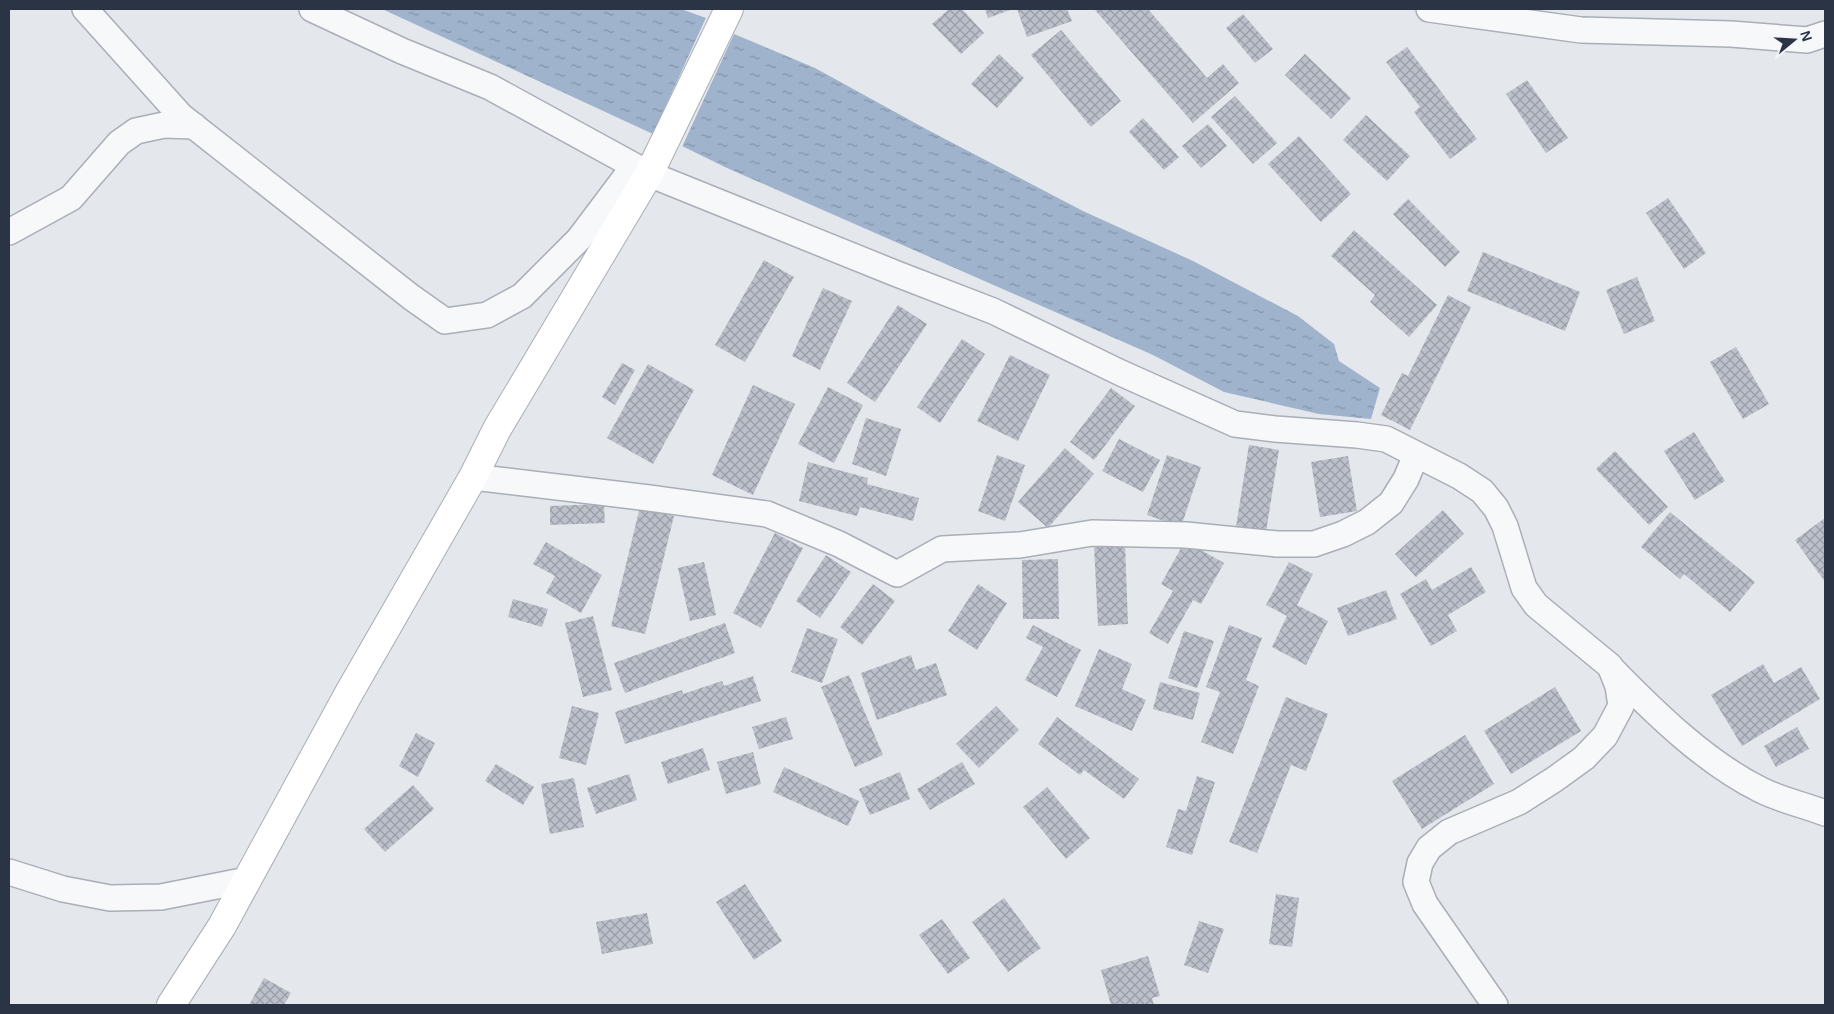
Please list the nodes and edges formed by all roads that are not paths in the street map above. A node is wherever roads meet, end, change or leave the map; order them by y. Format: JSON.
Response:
{"nodes":[{"id":1,"x":84,"y":9,"type":"edge"},
{"id":2,"x":312,"y":9,"type":"edge"},
{"id":3,"x":1429,"y":9,"type":"edge"},
{"id":4,"x":728,"y":10,"type":"edge"},
{"id":5,"x":1825,"y":34,"type":"edge"},
{"id":6,"x":194,"y":126,"type":"junction"},
{"id":7,"x":647,"y":166,"type":"junction"},
{"id":8,"x":9,"y":232,"type":"edge"},
{"id":9,"x":1416,"y":455,"type":"junction"},
{"id":10,"x":473,"y":477,"type":"junction"},
{"id":11,"x":1610,"y":666,"type":"junction"},
{"id":12,"x":1825,"y":813,"type":"edge"},
{"id":13,"x":9,"y":872,"type":"edge"},
{"id":14,"x":247,"y":880,"type":"junction"},
{"id":15,"x":171,"y":1005,"type":"edge"},
{"id":16,"x":1495,"y":1005,"type":"edge"}],
"edges":[{"from":1,"to":6,"type":"street"},
{"from":2,"to":7,"type":"street"},
{"from":3,"to":5,"type":"street"},
{"from":4,"to":7,"type":"main road"},
{"from":6,"to":7,"type":"street"},
{"from":6,"to":8,"type":"street"},
{"from":7,"to":9,"type":"street"},
{"from":7,"to":10,"type":"main road"},
{"from":9,"to":10,"type":"street"},
{"from":9,"to":11,"type":"street"},
{"from":10,"to":14,"type":"main road"},
{"from":11,"to":12,"type":"street"},
{"from":11,"to":16,"type":"street"},
{"from":13,"to":14,"type":"street"},
{"from":14,"to":15,"type":"main road"}]}
